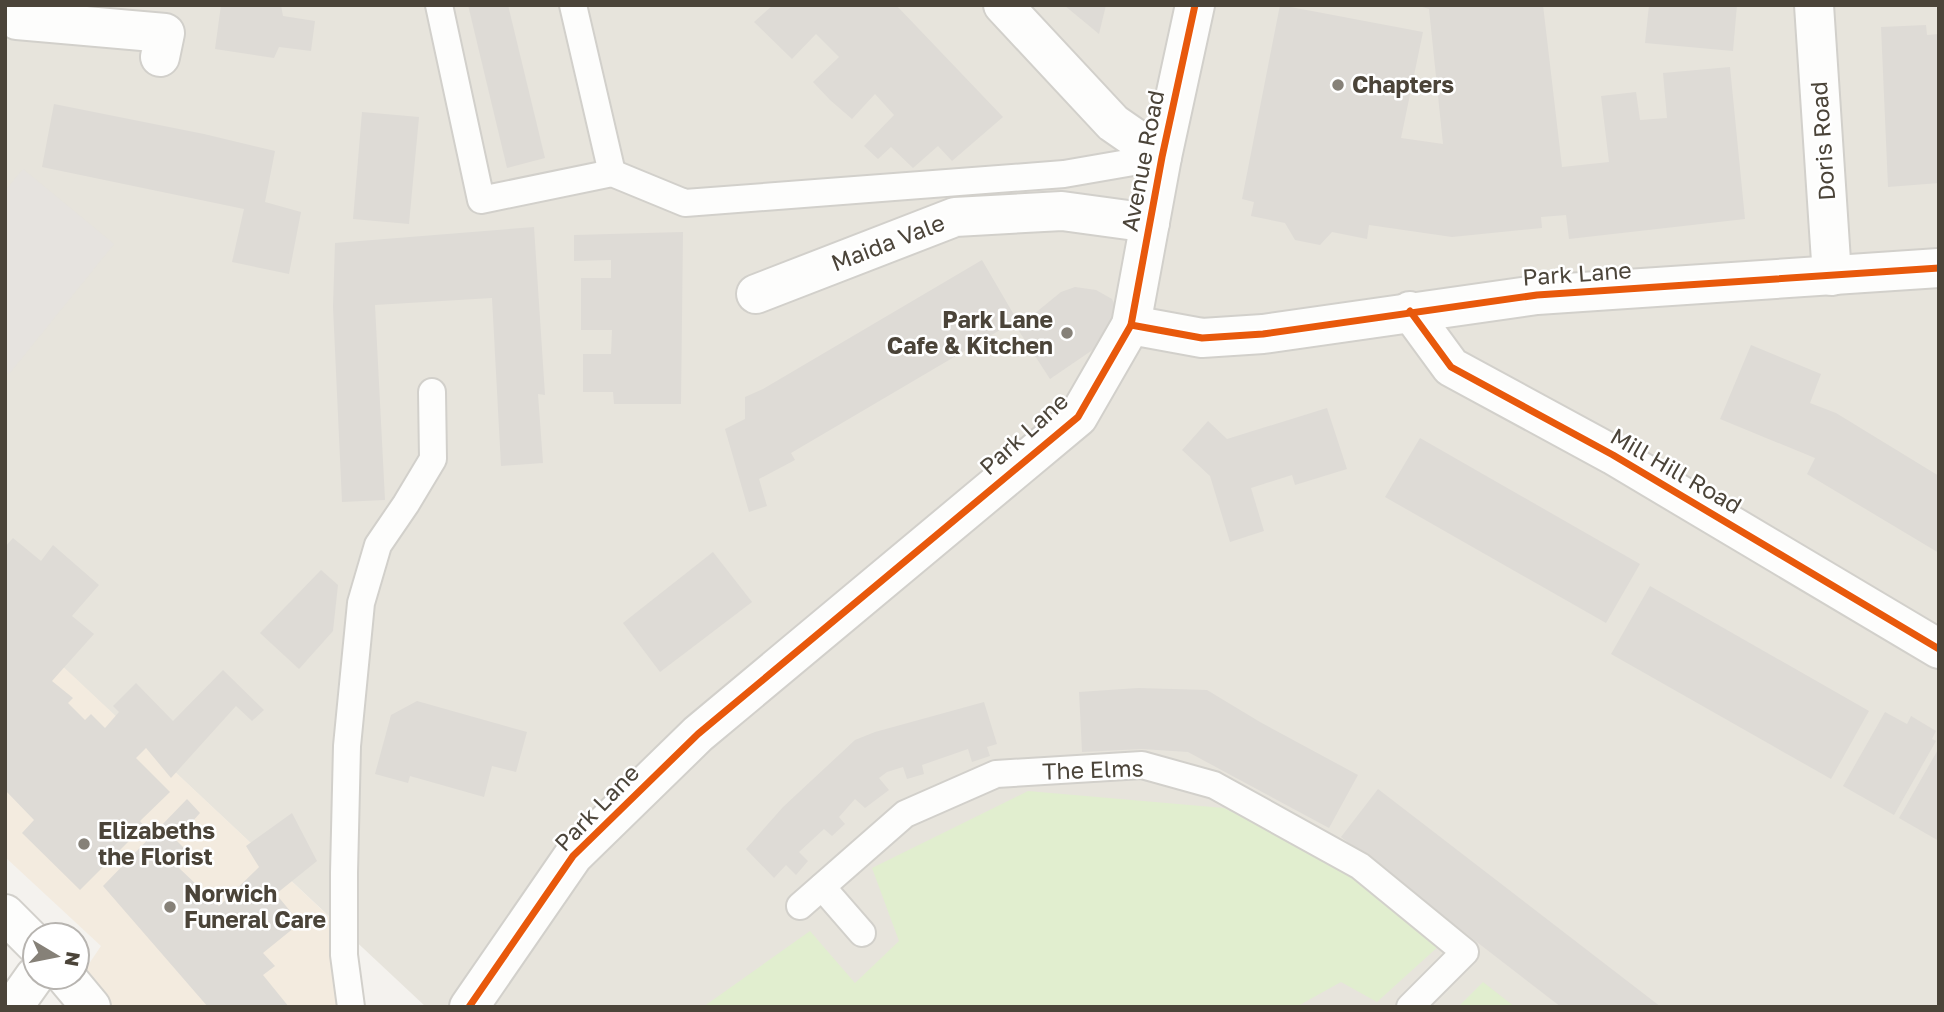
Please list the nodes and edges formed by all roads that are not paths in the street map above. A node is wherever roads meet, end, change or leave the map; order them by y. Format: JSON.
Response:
{"nodes":[{"id":1,"x":439,"y":5,"type":"edge"},
{"id":2,"x":573,"y":5,"type":"edge"},
{"id":3,"x":1003,"y":5,"type":"edge"},
{"id":4,"x":1195,"y":5,"type":"edge"},
{"id":5,"x":1814,"y":5,"type":"edge"},
{"id":6,"x":9,"y":20,"type":"edge"},
{"id":7,"x":165,"y":32,"type":"edge"},
{"id":8,"x":1162,"y":157,"type":"junction"},
{"id":9,"x":612,"y":173,"type":"junction"},
{"id":10,"x":1150,"y":223,"type":"junction"},
{"id":11,"x":1939,"y":268,"type":"edge"},
{"id":12,"x":1832,"y":276,"type":"junction"},
{"id":13,"x":756,"y":294,"type":"dead end"},
{"id":14,"x":1410,"y":311,"type":"junction"},
{"id":15,"x":1131,"y":325,"type":"junction"},
{"id":16,"x":432,"y":392,"type":"dead end"},
{"id":17,"x":1939,"y":649,"type":"edge"},
{"id":18,"x":822,"y":887,"type":"junction"},
{"id":19,"x":800,"y":906,"type":"dead end"},
{"id":20,"x":5,"y":914,"type":"edge"},
{"id":21,"x":21,"y":930,"type":"edge"},
{"id":22,"x":862,"y":933,"type":"dead end"},
{"id":23,"x":24,"y":991,"type":"edge"},
{"id":24,"x":78,"y":991,"type":"edge"},
{"id":25,"x":13,"y":1007,"type":"edge"},
{"id":26,"x":91,"y":1007,"type":"edge"},
{"id":27,"x":351,"y":1007,"type":"edge"},
{"id":28,"x":469,"y":1007,"type":"edge"},
{"id":29,"x":1410,"y":1007,"type":"edge"}],
"edges":[{"from":1,"to":9,"type":"lane"},
{"from":2,"to":9,"type":"lane"},
{"from":3,"to":8,"type":"street"},
{"from":4,"to":8,"type":"street","name":"Avenue Road"},
{"from":5,"to":12,"type":"street","name":"Doris Road"},
{"from":6,"to":7,"type":"street"},
{"from":8,"to":9,"type":"lane"},
{"from":8,"to":10,"type":"street","name":"Avenue Road"},
{"from":10,"to":13,"type":"street","name":"Maida Vale"},
{"from":10,"to":15,"type":"street","name":"Avenue Road"},
{"from":11,"to":12,"type":"street","name":"Park Lane"},
{"from":12,"to":14,"type":"street","name":"Park Lane"},
{"from":14,"to":15,"type":"street","name":"Park Lane"},
{"from":14,"to":17,"type":"street","name":"Mill Hill Road"},
{"from":15,"to":28,"type":"street","name":"Park Lane"},
{"from":16,"to":27,"type":"lane"},
{"from":18,"to":19,"type":"lane","name":"The Elms"},
{"from":18,"to":22,"type":"lane"},
{"from":18,"to":29,"type":"lane","name":"The Elms"},
{"from":20,"to":21,"type":"street"},
{"from":23,"to":25,"type":"street"},
{"from":24,"to":26,"type":"street"}]}
